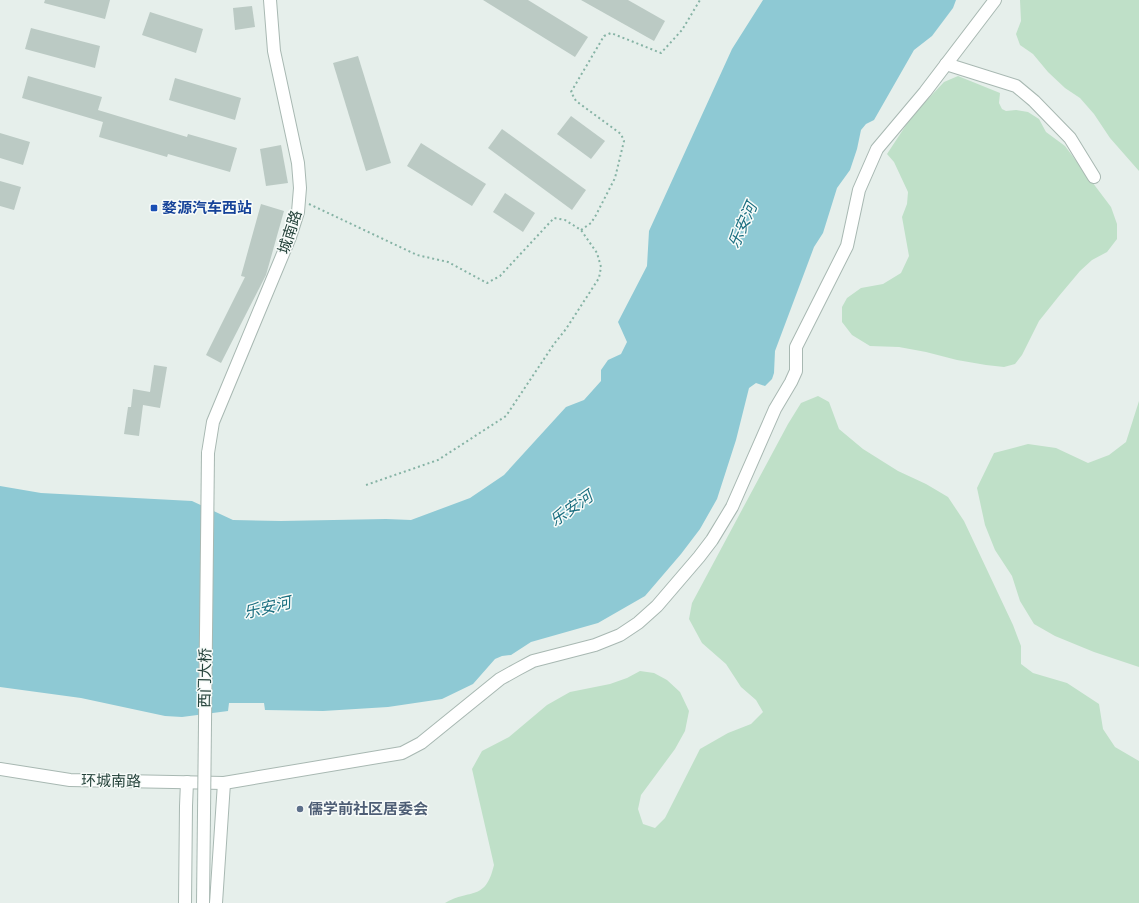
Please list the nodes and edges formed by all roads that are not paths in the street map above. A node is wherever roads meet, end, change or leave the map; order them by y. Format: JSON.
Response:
{"nodes":[{"id":1,"x":270,"y":0,"type":"edge"},
{"id":2,"x":995,"y":0,"type":"edge"},
{"id":3,"x":946,"y":64,"type":"junction"},
{"id":4,"x":1094,"y":177,"type":"dead end"},
{"id":5,"x":208,"y":453,"type":"joint"},
{"id":6,"x":0,"y":769,"type":"edge"},
{"id":7,"x":187,"y":782,"type":"junction"},
{"id":8,"x":224,"y":783,"type":"junction"},
{"id":9,"x":185,"y":903,"type":"edge"},
{"id":10,"x":203,"y":903,"type":"edge"},
{"id":11,"x":216,"y":903,"type":"edge"}],
"edges":[{"from":1,"to":5,"type":"street","name":"城南路"},
{"from":2,"to":3,"type":"street","name":"环城南路"},
{"from":3,"to":4,"type":"street"},
{"from":3,"to":8,"type":"street","name":"环城南路"},
{"from":5,"to":10,"type":"street","name":"西门大桥","bridge":true},
{"from":6,"to":7,"type":"street","name":"环城南路"},
{"from":7,"to":8,"type":"street","name":"环城南路"},
{"from":7,"to":9,"type":"street"},
{"from":8,"to":11,"type":"street"}]}
